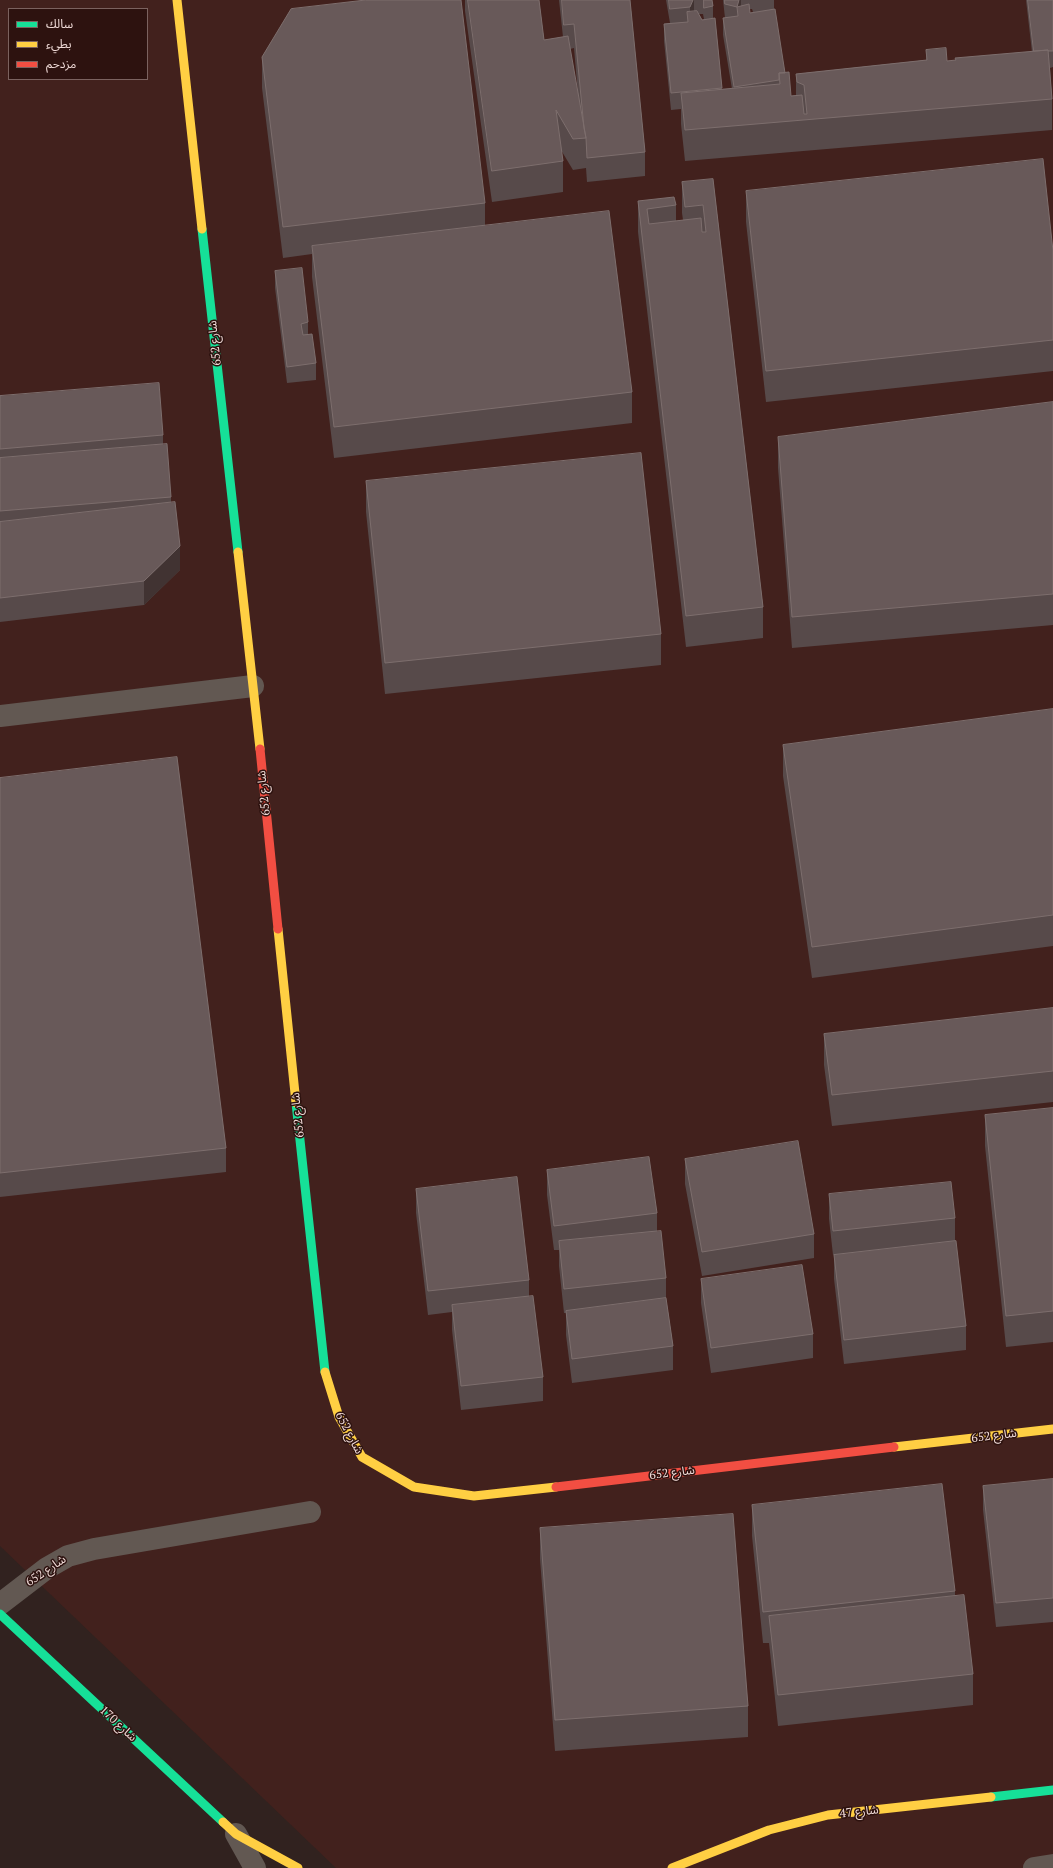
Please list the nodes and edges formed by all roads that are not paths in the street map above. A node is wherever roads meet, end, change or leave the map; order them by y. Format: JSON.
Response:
{"nodes":[{"id":1,"x":177,"y":0,"type":"edge"},
{"id":2,"x":253,"y":686,"type":"junction"},
{"id":3,"x":0,"y":716,"type":"edge"},
{"id":4,"x":1053,"y":1429,"type":"edge"},
{"id":5,"x":310,"y":1512,"type":"dead end"},
{"id":6,"x":0,"y":1604,"type":"edge"},
{"id":7,"x":0,"y":1614,"type":"edge"},
{"id":8,"x":1053,"y":1790,"type":"edge"},
{"id":9,"x":236,"y":1834,"type":"junction"},
{"id":10,"x":1053,"y":1865,"type":"edge"},
{"id":11,"x":255,"y":1868,"type":"edge"},
{"id":12,"x":298,"y":1868,"type":"edge"},
{"id":13,"x":672,"y":1868,"type":"edge"},
{"id":14,"x":1034,"y":1868,"type":"edge"}],
"edges":[{"from":1,"to":2,"type":"street","name":"شارع 652"},
{"from":2,"to":3,"type":"street"},
{"from":2,"to":4,"type":"street","name":"شارع 652"},
{"from":5,"to":6,"type":"street","name":"شارع 652"},
{"from":7,"to":9,"type":"street","name":"شارع 170"},
{"from":8,"to":13,"type":"street","name":"شارع 47"},
{"from":9,"to":11,"type":"street","name":"شارع 170"},
{"from":9,"to":12,"type":"street","name":"شارع 170"},
{"from":10,"to":14,"type":"street"}]}
